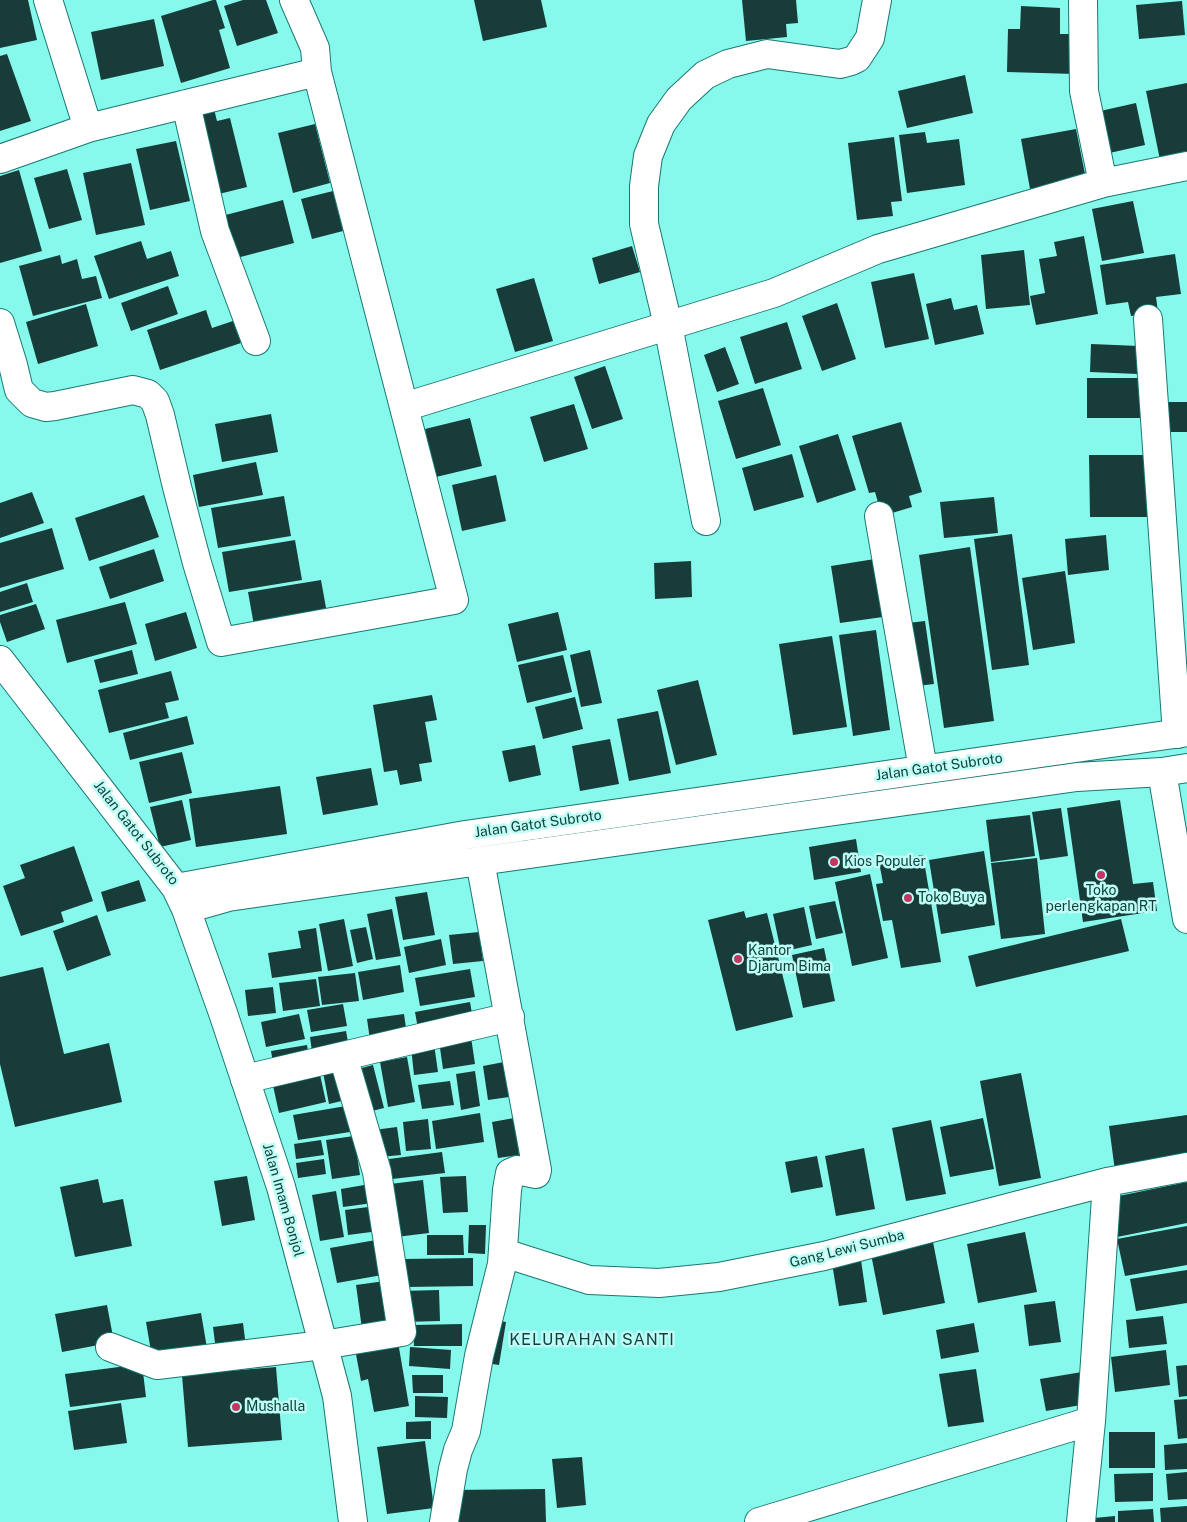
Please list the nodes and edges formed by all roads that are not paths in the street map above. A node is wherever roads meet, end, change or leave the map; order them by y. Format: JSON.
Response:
{"nodes":[{"id":1,"x":48,"y":0,"type":"edge"},
{"id":2,"x":294,"y":0,"type":"edge"},
{"id":3,"x":877,"y":0,"type":"edge"},
{"id":4,"x":1083,"y":0,"type":"edge"},
{"id":5,"x":317,"y":72,"type":"junction"},
{"id":6,"x":186,"y":104,"type":"junction"},
{"id":7,"x":88,"y":128,"type":"junction"},
{"id":8,"x":0,"y":159,"type":"edge"},
{"id":9,"x":1187,"y":166,"type":"edge"},
{"id":10,"x":1103,"y":183,"type":"junction"},
{"id":11,"x":1148,"y":319,"type":"dead end"},
{"id":12,"x":0,"y":323,"type":"edge"},
{"id":13,"x":668,"y":326,"type":"junction"},
{"id":14,"x":256,"y":341,"type":"dead end"},
{"id":15,"x":404,"y":408,"type":"junction"},
{"id":16,"x":879,"y":516,"type":"dead end"},
{"id":17,"x":706,"y":521,"type":"dead end"},
{"id":18,"x":0,"y":660,"type":"edge"},
{"id":19,"x":1173,"y":734,"type":"edge"},
{"id":20,"x":923,"y":769,"type":"junction"},
{"id":21,"x":1175,"y":770,"type":"edge"},
{"id":22,"x":480,"y":861,"type":"junction"},
{"id":23,"x":181,"y":899,"type":"junction"},
{"id":24,"x":1187,"y":920,"type":"edge"},
{"id":25,"x":510,"y":1017,"type":"junction"},
{"id":26,"x":343,"y":1056,"type":"junction"},
{"id":27,"x":245,"y":1079,"type":"junction"},
{"id":28,"x":1187,"y":1167,"type":"edge"},
{"id":29,"x":1108,"y":1182,"type":"junction"},
{"id":30,"x":504,"y":1253,"type":"junction"},
{"id":31,"x":323,"y":1345,"type":"junction"},
{"id":32,"x":110,"y":1347,"type":"dead end"},
{"id":33,"x":1091,"y":1421,"type":"junction"},
{"id":34,"x":771,"y":1518,"type":"edge"},
{"id":35,"x":353,"y":1522,"type":"edge"},
{"id":36,"x":444,"y":1522,"type":"edge"},
{"id":37,"x":1081,"y":1522,"type":"edge"}],
"edges":[{"from":1,"to":7,"type":"street"},
{"from":2,"to":5,"type":"street"},
{"from":3,"to":13,"type":"street"},
{"from":4,"to":10,"type":"street"},
{"from":5,"to":6,"type":"street"},
{"from":5,"to":15,"type":"street"},
{"from":6,"to":7,"type":"street"},
{"from":6,"to":14,"type":"street"},
{"from":7,"to":8,"type":"street"},
{"from":9,"to":10,"type":"street"},
{"from":10,"to":13,"type":"street"},
{"from":11,"to":19,"type":"street"},
{"from":12,"to":15,"type":"street"},
{"from":13,"to":15,"type":"street"},
{"from":13,"to":17,"type":"street"},
{"from":16,"to":20,"type":"street"},
{"from":18,"to":23,"type":"street","name":"Jalan Gatot Subroto"},
{"from":19,"to":20,"type":"street","name":"Jalan Gatot Subroto"},
{"from":19,"to":21,"type":"street"},
{"from":20,"to":23,"type":"street","name":"Jalan Gatot Subroto"},
{"from":21,"to":22,"type":"street","name":"Jalan Gatot Subroto"},
{"from":21,"to":24,"type":"street"},
{"from":22,"to":23,"type":"street","name":"Jalan Gatot Subroto"},
{"from":22,"to":25,"type":"street"},
{"from":23,"to":27,"type":"street","name":"Jalan Imam Bonjol"},
{"from":25,"to":26,"type":"street"},
{"from":25,"to":30,"type":"street"},
{"from":26,"to":27,"type":"street"},
{"from":26,"to":31,"type":"street"},
{"from":27,"to":31,"type":"street","name":"Jalan Imam Bonjol"},
{"from":28,"to":29,"type":"street","name":"Gang Lewi Sumba"},
{"from":29,"to":30,"type":"street","name":"Gang Lewi Sumba"},
{"from":29,"to":33,"type":"street"},
{"from":30,"to":36,"type":"street"},
{"from":31,"to":32,"type":"street"},
{"from":31,"to":35,"type":"street","name":"Jalan Imam Bonjol"},
{"from":33,"to":34,"type":"street"},
{"from":33,"to":37,"type":"street"}]}
